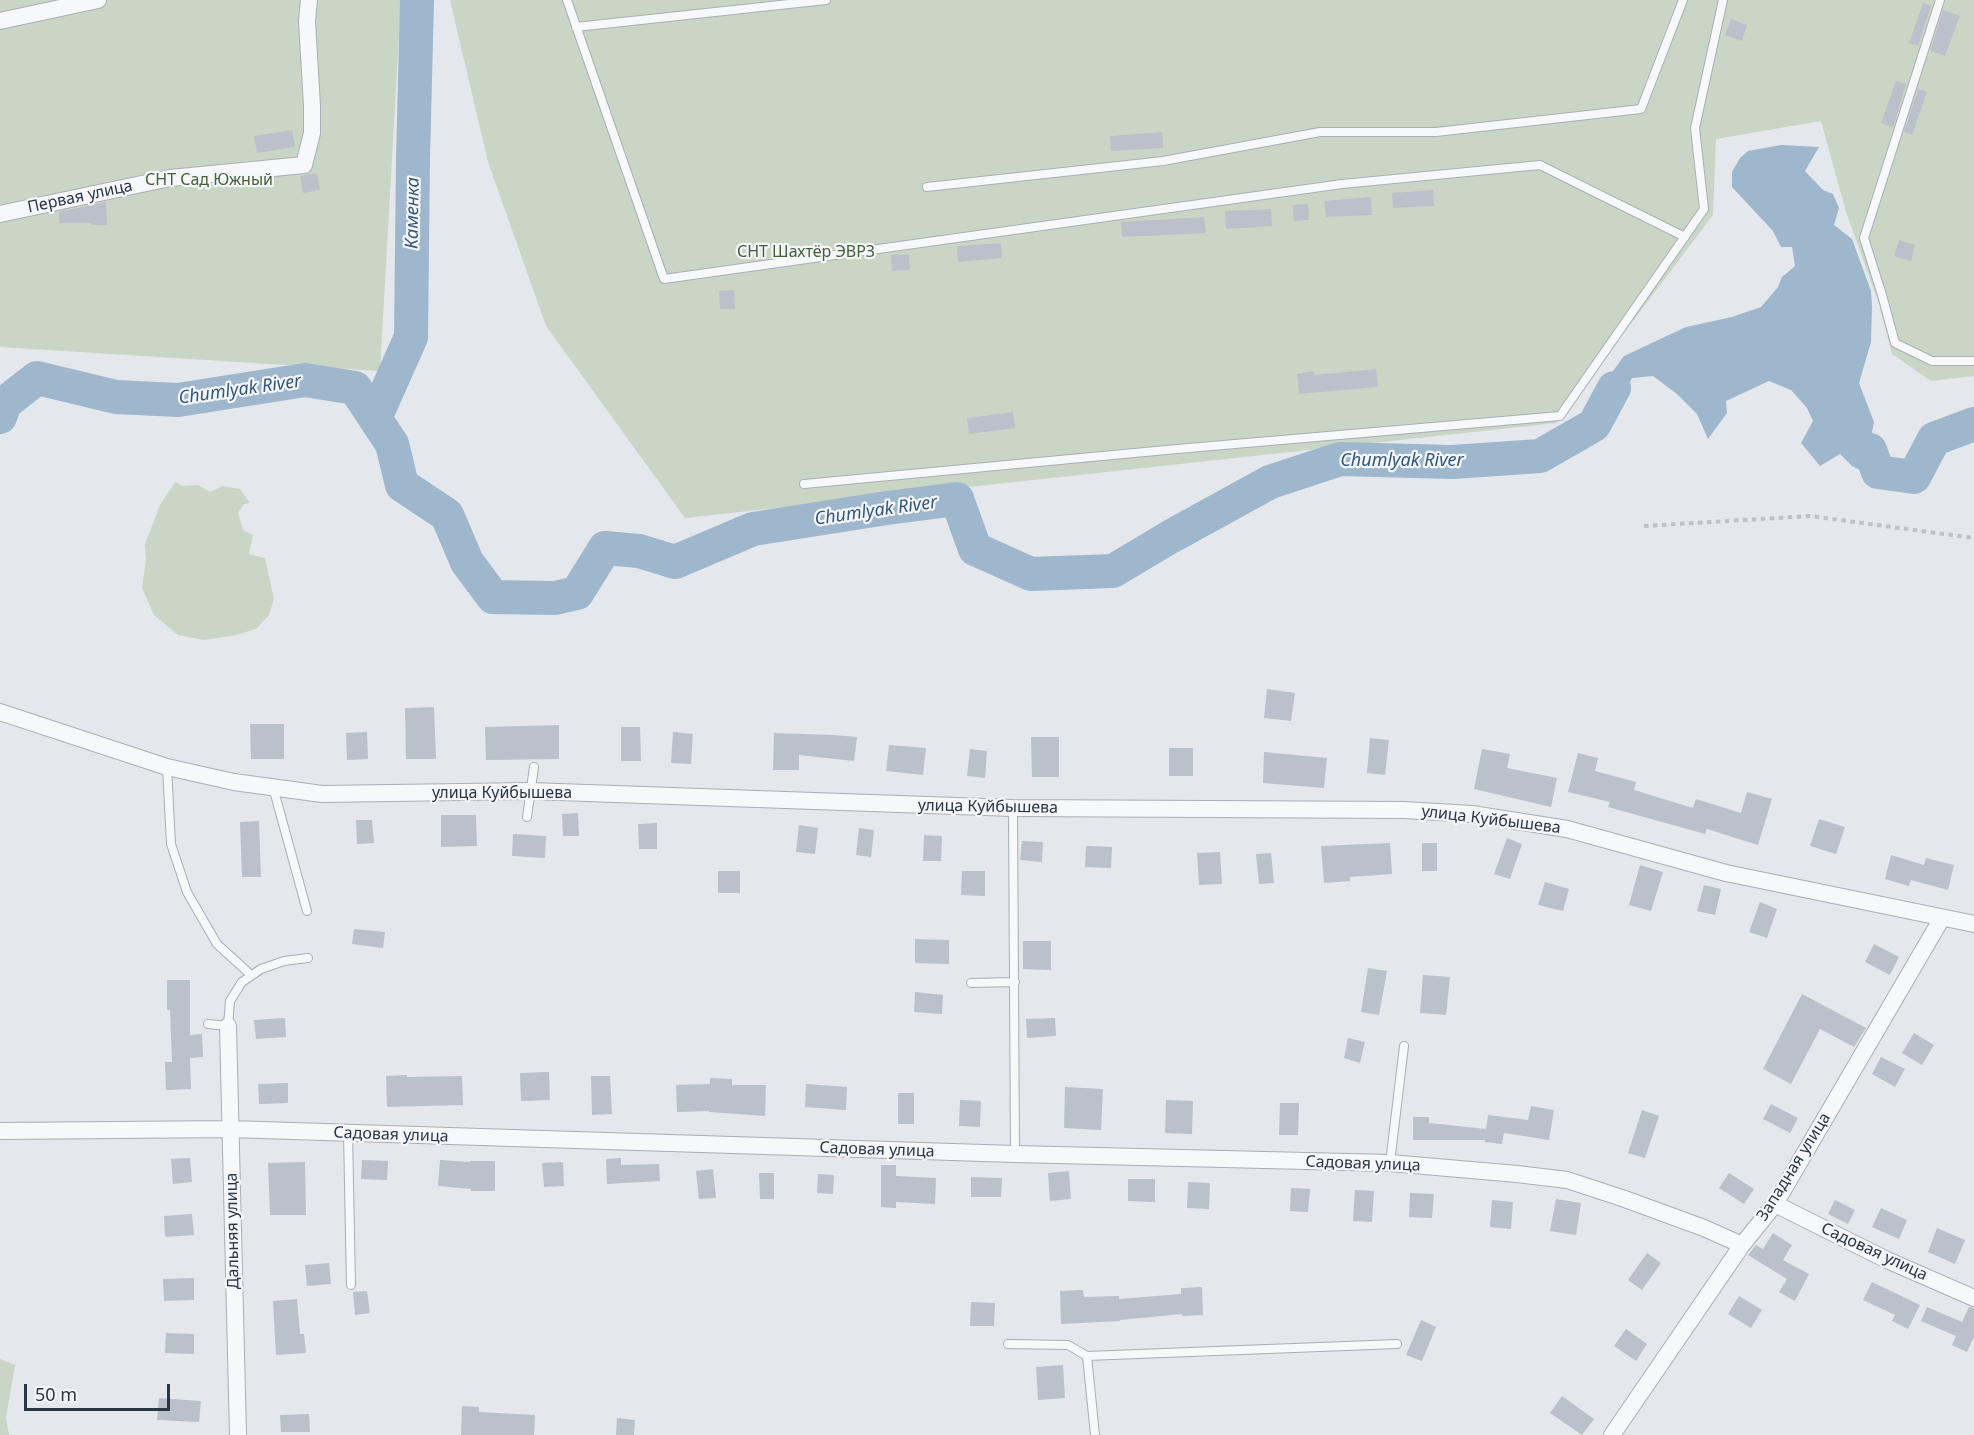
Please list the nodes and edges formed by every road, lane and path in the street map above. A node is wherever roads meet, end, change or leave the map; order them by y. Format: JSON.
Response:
{"nodes":[{"id":1,"x":98,"y":0,"type":"edge"},
{"id":2,"x":309,"y":0,"type":"edge"},
{"id":3,"x":567,"y":0,"type":"edge"},
{"id":4,"x":826,"y":0,"type":"edge"},
{"id":5,"x":1683,"y":0,"type":"edge"},
{"id":6,"x":1723,"y":0,"type":"edge"},
{"id":7,"x":1940,"y":0,"type":"edge"},
{"id":8,"x":0,"y":21,"type":"edge"},
{"id":9,"x":576,"y":27,"type":"junction"},
{"id":10,"x":927,"y":187,"type":"dead end"},
{"id":11,"x":0,"y":214,"type":"edge"},
{"id":12,"x":1685,"y":237,"type":"junction"},
{"id":13,"x":1974,"y":361,"type":"edge"},
{"id":14,"x":804,"y":484,"type":"dead end"},
{"id":15,"x":1644,"y":526,"type":"dead end"},
{"id":16,"x":1974,"y":538,"type":"edge"},
{"id":17,"x":0,"y":712,"type":"edge"},
{"id":18,"x":167,"y":767,"type":"junction"},
{"id":19,"x":534,"y":767,"type":"dead end"},
{"id":20,"x":273,"y":787,"type":"junction"},
{"id":21,"x":531,"y":791,"type":"junction"},
{"id":22,"x":1013,"y":808,"type":"junction"},
{"id":23,"x":527,"y":817,"type":"dead end"},
{"id":24,"x":306,"y":911,"type":"dead end"},
{"id":25,"x":1942,"y":918,"type":"junction"},
{"id":26,"x":1974,"y":924,"type":"edge"},
{"id":27,"x":308,"y":958,"type":"dead end"},
{"id":28,"x":251,"y":975,"type":"junction"},
{"id":29,"x":1016,"y":982,"type":"junction"},
{"id":30,"x":971,"y":983,"type":"dead end"},
{"id":31,"x":208,"y":1024,"type":"dead end"},
{"id":32,"x":228,"y":1026,"type":"junction"},
{"id":33,"x":1404,"y":1046,"type":"dead end"},
{"id":34,"x":230,"y":1129,"type":"junction"},
{"id":35,"x":0,"y":1131,"type":"edge"},
{"id":36,"x":348,"y":1133,"type":"junction"},
{"id":37,"x":1015,"y":1154,"type":"junction"},
{"id":38,"x":1390,"y":1163,"type":"junction"},
{"id":39,"x":1775,"y":1204,"type":"junction"},
{"id":40,"x":1742,"y":1245,"type":"junction"},
{"id":41,"x":351,"y":1286,"type":"dead end"},
{"id":42,"x":1974,"y":1298,"type":"edge"},
{"id":43,"x":1008,"y":1344,"type":"dead end"},
{"id":44,"x":1397,"y":1344,"type":"dead end"},
{"id":45,"x":1087,"y":1356,"type":"junction"},
{"id":46,"x":238,"y":1435,"type":"edge"},
{"id":47,"x":1095,"y":1435,"type":"edge"},
{"id":48,"x":1612,"y":1435,"type":"edge"}],
"edges":[{"from":1,"to":8,"type":"street"},
{"from":2,"to":11,"type":"street","name":"Первая улица"},
{"from":3,"to":9,"type":"lane"},
{"from":4,"to":9,"type":"lane"},
{"from":5,"to":10,"type":"lane"},
{"from":6,"to":12,"type":"lane"},
{"from":7,"to":13,"type":"lane"},
{"from":9,"to":12,"type":"lane"},
{"from":12,"to":14,"type":"lane"},
{"from":15,"to":16,"type":"path"},
{"from":17,"to":18,"type":"street","name":"улица Куйбышева"},
{"from":18,"to":20,"type":"street","name":"улица Куйбышева"},
{"from":18,"to":28,"type":"lane"},
{"from":19,"to":21,"type":"lane"},
{"from":20,"to":21,"type":"street","name":"улица Куйбышева"},
{"from":20,"to":24,"type":"lane"},
{"from":21,"to":22,"type":"street","name":"улица Куйбышева"},
{"from":21,"to":23,"type":"lane"},
{"from":22,"to":25,"type":"street","name":"улица Куйбышева"},
{"from":22,"to":29,"type":"lane"},
{"from":25,"to":26,"type":"street","name":"улица Куйбышева"},
{"from":25,"to":39,"type":"street","name":"Западная улица"},
{"from":27,"to":28,"type":"lane"},
{"from":28,"to":32,"type":"lane"},
{"from":29,"to":30,"type":"lane"},
{"from":29,"to":37,"type":"lane"},
{"from":31,"to":32,"type":"lane"},
{"from":32,"to":34,"type":"street","name":"Дальняя улица"},
{"from":33,"to":38,"type":"lane"},
{"from":34,"to":35,"type":"street","name":"Садовая улица"},
{"from":34,"to":36,"type":"street","name":"Садовая улица"},
{"from":34,"to":46,"type":"street","name":"Дальняя улица"},
{"from":36,"to":37,"type":"street","name":"Садовая улица"},
{"from":36,"to":41,"type":"lane"},
{"from":37,"to":38,"type":"street","name":"Садовая улица"},
{"from":38,"to":40,"type":"street","name":"Садовая улица"},
{"from":39,"to":40,"type":"street","name":"Западная улица"},
{"from":39,"to":42,"type":"street","name":"Садовая улица"},
{"from":40,"to":48,"type":"street","name":"Западная улица"},
{"from":43,"to":45,"type":"lane"},
{"from":44,"to":45,"type":"lane"},
{"from":45,"to":47,"type":"lane"}]}
